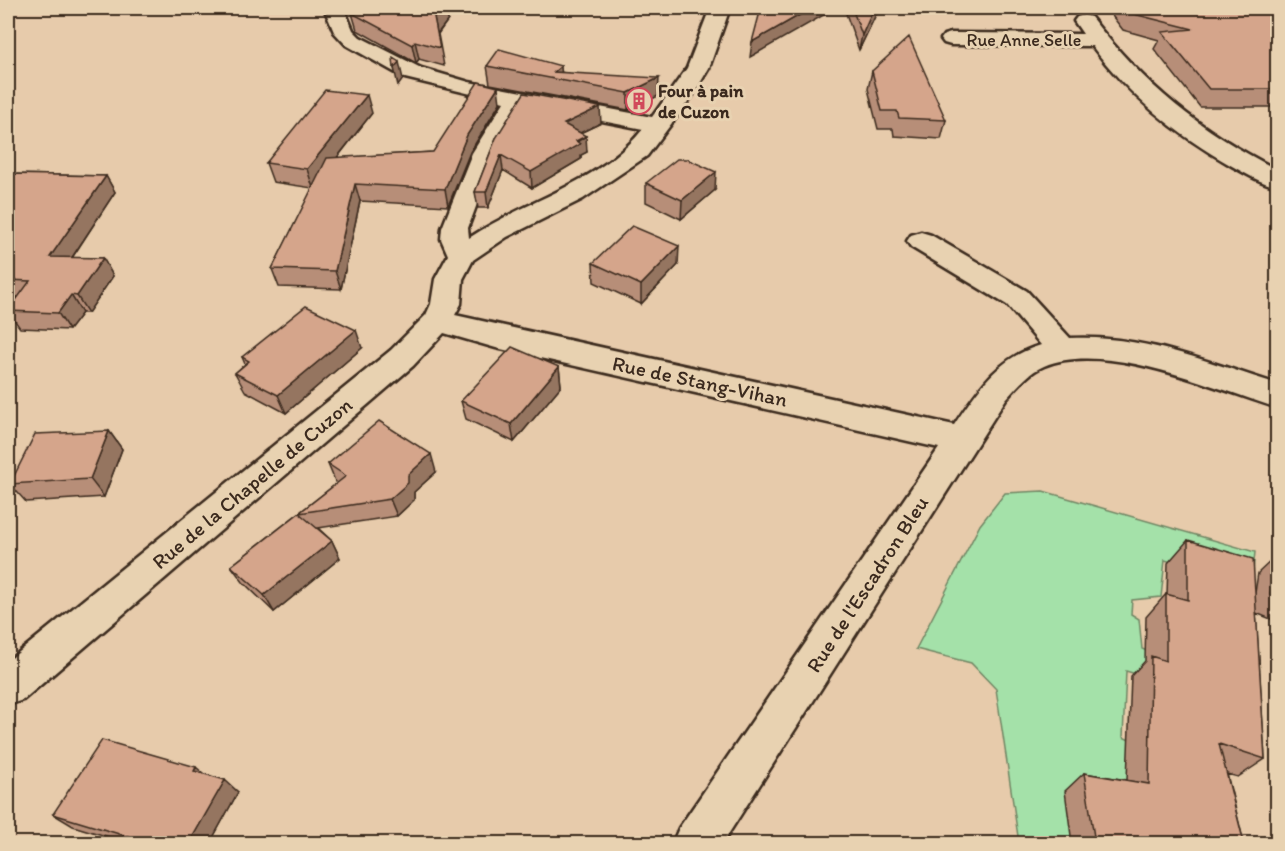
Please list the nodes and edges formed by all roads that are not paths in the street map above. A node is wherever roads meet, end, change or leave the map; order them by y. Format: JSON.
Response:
{"nodes":[{"id":1,"x":334,"y":8,"type":"edge"},
{"id":2,"x":342,"y":8,"type":"edge"},
{"id":3,"x":352,"y":8,"type":"edge"},
{"id":4,"x":720,"y":8,"type":"edge"},
{"id":5,"x":1084,"y":21,"type":"dead end"},
{"id":6,"x":1098,"y":40,"type":"junction"},
{"id":7,"x":961,"y":62,"type":"dead end"},
{"id":8,"x":518,"y":98,"type":"junction"},
{"id":9,"x":658,"y":125,"type":"junction"},
{"id":10,"x":1278,"y":180,"type":"edge"},
{"id":11,"x":921,"y":241,"type":"dead end"},
{"id":12,"x":462,"y":255,"type":"junction"},
{"id":13,"x":438,"y":321,"type":"junction"},
{"id":14,"x":1061,"y":348,"type":"junction"},
{"id":15,"x":1278,"y":396,"type":"edge"},
{"id":16,"x":962,"y":440,"type":"junction"},
{"id":17,"x":8,"y":686,"type":"edge"},
{"id":18,"x":695,"y":843,"type":"edge"}],
"edges":[{"from":1,"to":8,"type":"street"},
{"from":2,"to":3,"type":"street"},
{"from":4,"to":9,"type":"street","name":"Rue de la Chapelle de Cuzon"},
{"from":5,"to":6,"type":"street","name":"Rue Anne Selle"},
{"from":6,"to":7,"type":"street","name":"Rue Anne Selle"},
{"from":6,"to":10,"type":"street","name":"Rue Anne Selle"},
{"from":8,"to":9,"type":"street"},
{"from":8,"to":12,"type":"street"},
{"from":9,"to":12,"type":"street","name":"Rue de la Chapelle de Cuzon"},
{"from":11,"to":14,"type":"street"},
{"from":12,"to":13,"type":"street","name":"Rue de la Chapelle de Cuzon"},
{"from":13,"to":16,"type":"street","name":"Rue de Stang-Vihan"},
{"from":13,"to":17,"type":"street","name":"Rue de la Chapelle de Cuzon"},
{"from":14,"to":15,"type":"street","name":"Rue de l'Escadron Bleu"},
{"from":14,"to":16,"type":"street","name":"Rue de l'Escadron Bleu"},
{"from":16,"to":18,"type":"street","name":"Rue de l'Escadron Bleu"}]}
